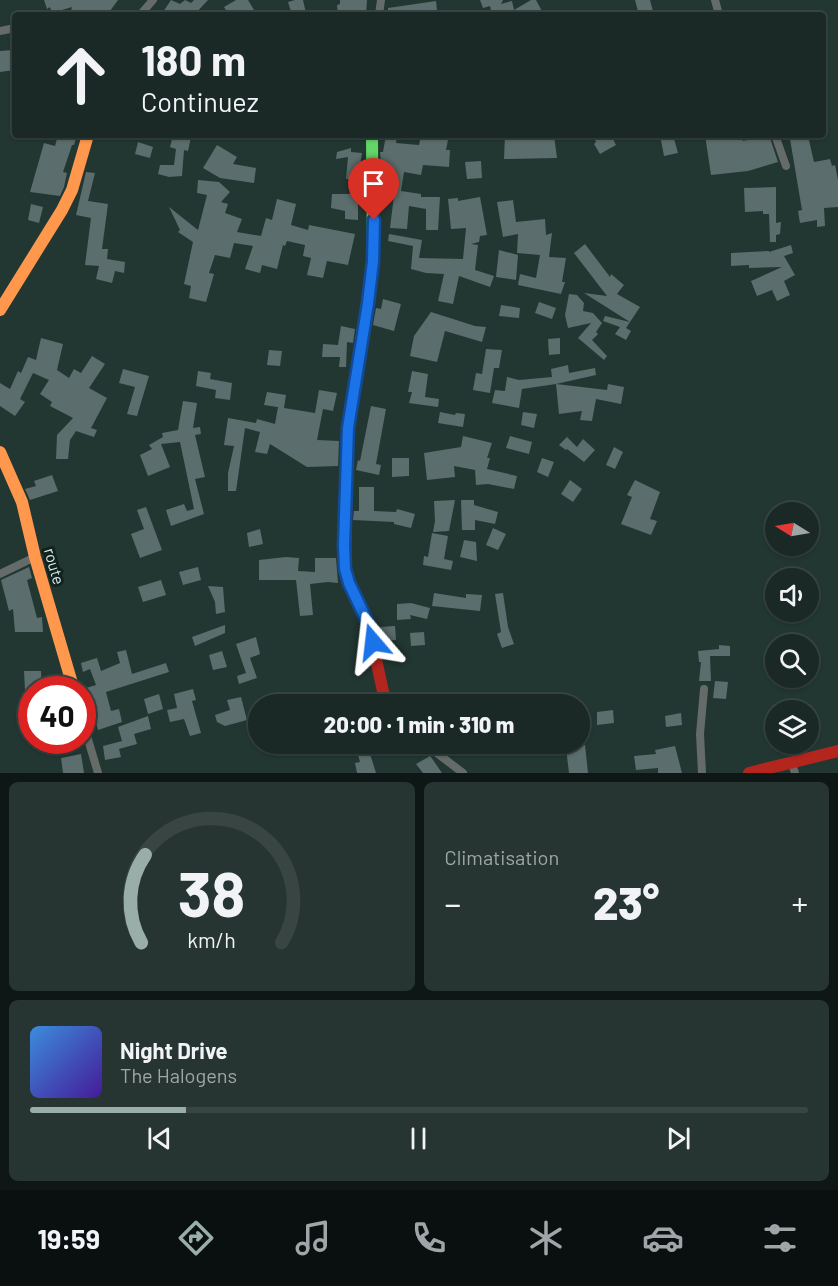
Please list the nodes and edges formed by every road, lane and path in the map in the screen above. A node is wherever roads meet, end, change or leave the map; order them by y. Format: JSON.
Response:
{"nodes":[{"id":1,"x":153,"y":0,"type":"edge"},
{"id":2,"x":143,"y":12,"type":"edge"},
{"id":3,"x":87,"y":138,"type":"edge"},
{"id":4,"x":372,"y":138,"type":"edge"},
{"id":5,"x":776,"y":138,"type":"edge"},
{"id":6,"x":786,"y":166,"type":"dead end"},
{"id":7,"x":0,"y":310,"type":"edge"},
{"id":8,"x":0,"y":452,"type":"edge"},
{"id":9,"x":35,"y":557,"type":"junction"},
{"id":10,"x":0,"y":574,"type":"edge"},
{"id":11,"x":70,"y":676,"type":"edge"},
{"id":12,"x":704,"y":689,"type":"dead end"},
{"id":13,"x":384,"y":694,"type":"edge"},
{"id":14,"x":838,"y":751,"type":"edge"},
{"id":15,"x":92,"y":754,"type":"edge"},
{"id":16,"x":438,"y":754,"type":"edge"},
{"id":17,"x":793,"y":767,"type":"edge"},
{"id":18,"x":98,"y":773,"type":"edge"},
{"id":19,"x":463,"y":773,"type":"edge"},
{"id":20,"x":702,"y":773,"type":"edge"},
{"id":21,"x":748,"y":773,"type":"edge"}],
"edges":[{"from":1,"to":2,"type":"street"},
{"from":3,"to":7,"type":"street"},
{"from":4,"to":13,"type":"street"},
{"from":5,"to":6,"type":"street"},
{"from":8,"to":9,"type":"street","name":"route"},
{"from":9,"to":10,"type":"street"},
{"from":9,"to":11,"type":"street","name":"route"},
{"from":12,"to":20,"type":"street"},
{"from":14,"to":17,"type":"street"},
{"from":15,"to":18,"type":"street"},
{"from":16,"to":19,"type":"street"},
{"from":17,"to":21,"type":"street"}]}
